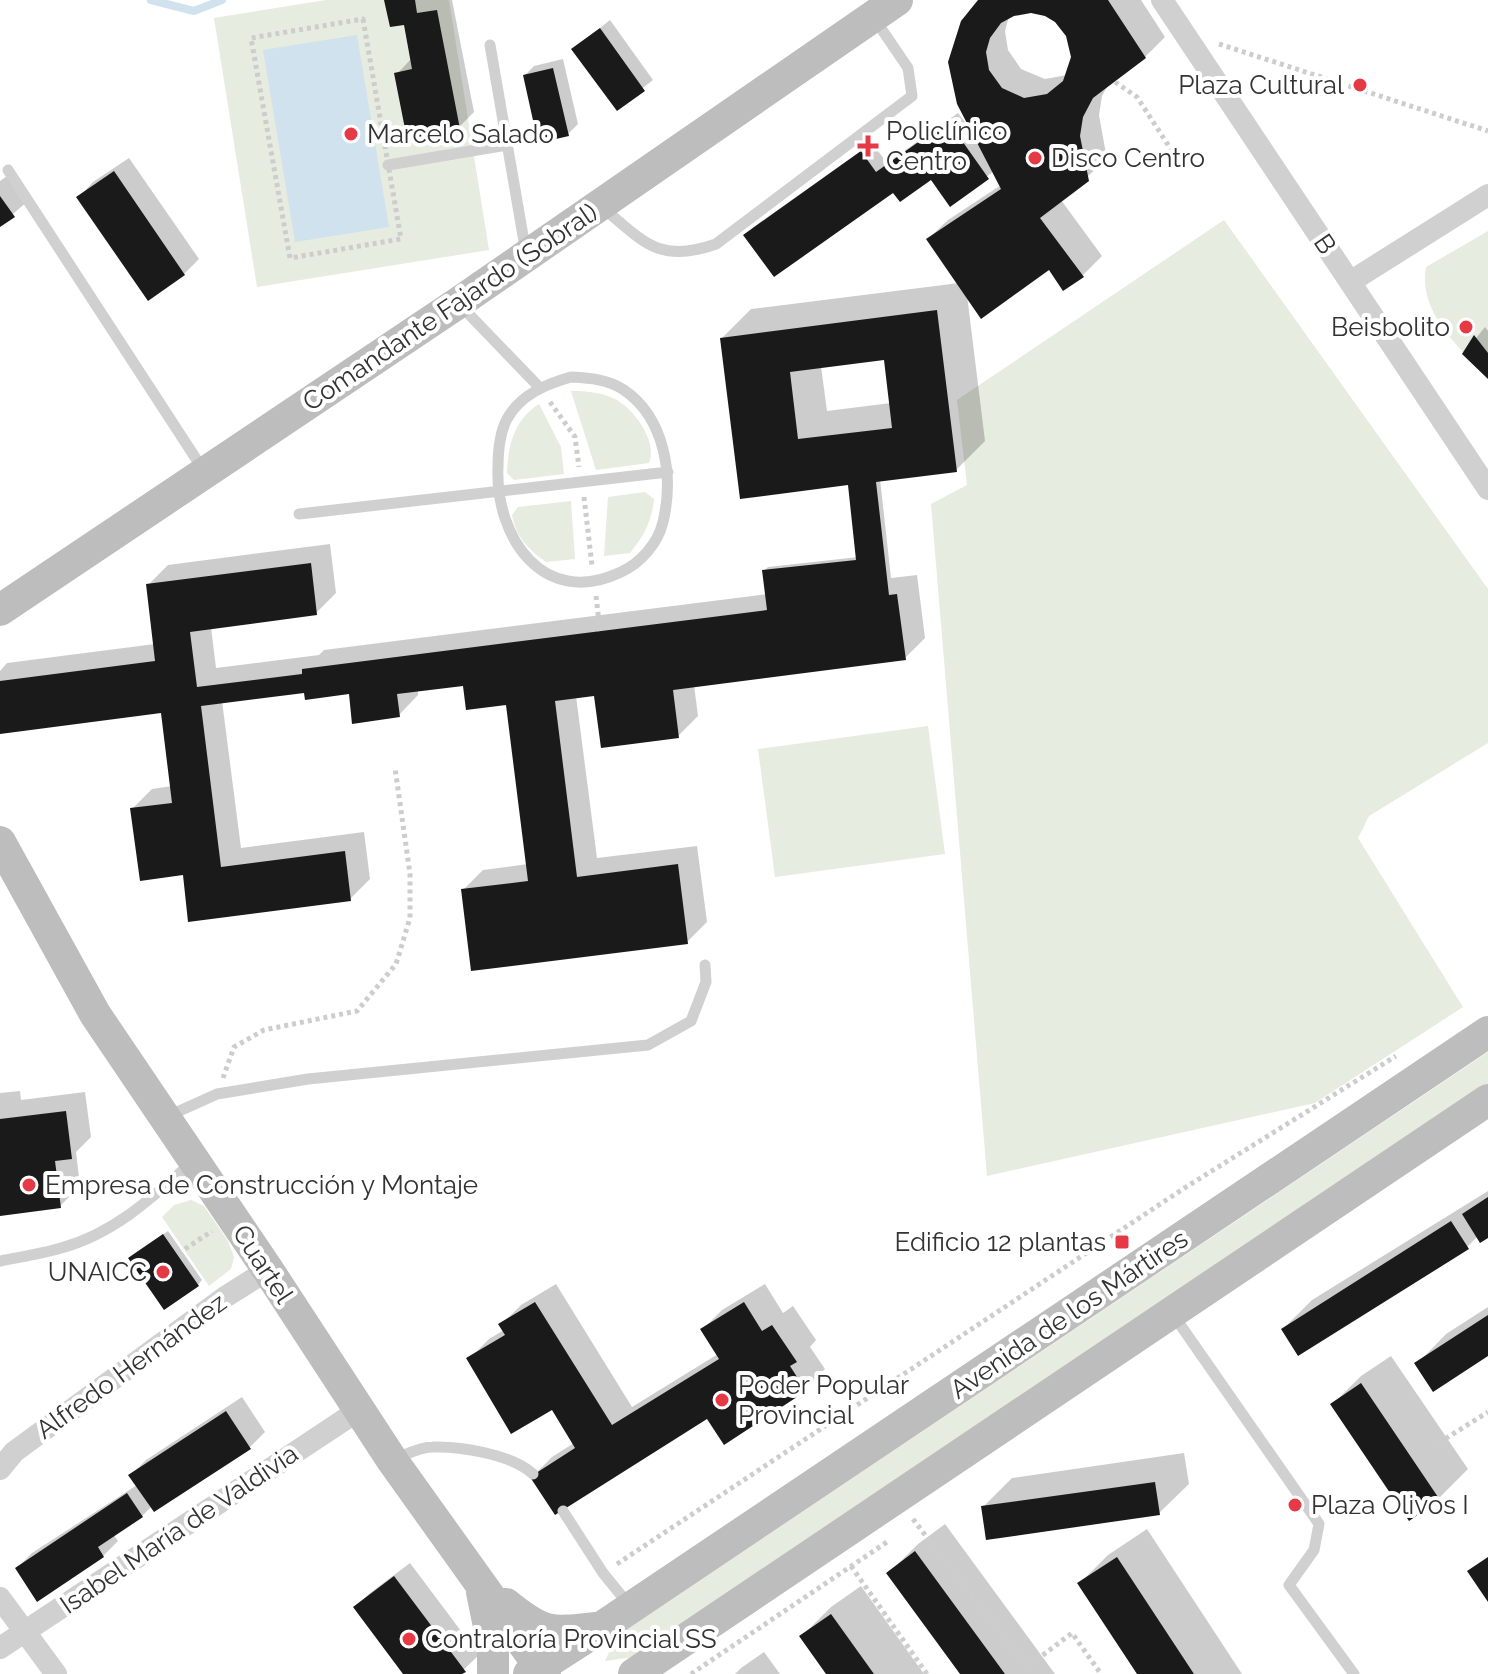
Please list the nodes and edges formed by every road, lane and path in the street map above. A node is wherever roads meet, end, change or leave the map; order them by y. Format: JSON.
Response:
{"nodes":[{"id":1,"x":1162,"y":0,"type":"edge"},
{"id":2,"x":885,"y":8,"type":"edge"},
{"id":3,"x":1184,"y":33,"type":"junction"},
{"id":4,"x":490,"y":45,"type":"dead end"},
{"id":5,"x":1115,"y":82,"type":"dead end"},
{"id":6,"x":1488,"y":131,"type":"edge"},
{"id":7,"x":507,"y":145,"type":"junction"},
{"id":8,"x":388,"y":165,"type":"junction"},
{"id":9,"x":1183,"y":168,"type":"dead end"},
{"id":10,"x":8,"y":170,"type":"dead end"},
{"id":11,"x":1488,"y":195,"type":"edge"},
{"id":12,"x":599,"y":206,"type":"junction"},
{"id":13,"x":526,"y":254,"type":"junction"},
{"id":14,"x":1350,"y":282,"type":"junction"},
{"id":15,"x":458,"y":303,"type":"junction"},
{"id":16,"x":540,"y":388,"type":"junction"},
{"id":17,"x":205,"y":472,"type":"junction"},
{"id":18,"x":668,"y":472,"type":"junction"},
{"id":19,"x":582,"y":482,"type":"junction"},
{"id":20,"x":1488,"y":489,"type":"edge"},
{"id":21,"x":497,"y":491,"type":"junction"},
{"id":22,"x":299,"y":514,"type":"dead end"},
{"id":23,"x":594,"y":581,"type":"junction"},
{"id":24,"x":0,"y":610,"type":"edge"},
{"id":25,"x":600,"y":631,"type":"dead end"},
{"id":26,"x":395,"y":768,"type":"dead end"},
{"id":27,"x":0,"y":842,"type":"edge"},
{"id":28,"x":705,"y":965,"type":"dead end"},
{"id":29,"x":1488,"y":1032,"type":"edge"},
{"id":30,"x":1409,"y":1048,"type":"dead end"},
{"id":31,"x":217,"y":1094,"type":"junction"},
{"id":32,"x":1488,"y":1100,"type":"edge"},
{"id":33,"x":166,"y":1118,"type":"junction"},
{"id":34,"x":194,"y":1160,"type":"junction"},
{"id":35,"x":0,"y":1261,"type":"edge"},
{"id":36,"x":268,"y":1270,"type":"junction"},
{"id":37,"x":1172,"y":1313,"type":"junction"},
{"id":38,"x":359,"y":1410,"type":"junction"},
{"id":39,"x":1488,"y":1412,"type":"edge"},
{"id":40,"x":1432,"y":1447,"type":"dead end"},
{"id":41,"x":392,"y":1460,"type":"junction"},
{"id":42,"x":0,"y":1469,"type":"edge"},
{"id":43,"x":533,"y":1474,"type":"dead end"},
{"id":44,"x":897,"y":1497,"type":"junction"},
{"id":45,"x":563,"y":1511,"type":"dead end"},
{"id":46,"x":851,"y":1566,"type":"dead end"},
{"id":47,"x":603,"y":1573,"type":"junction"},
{"id":48,"x":479,"y":1581,"type":"junction"},
{"id":49,"x":0,"y":1598,"type":"edge"},
{"id":50,"x":631,"y":1608,"type":"junction"},
{"id":51,"x":602,"y":1627,"type":"junction"},
{"id":52,"x":24,"y":1632,"type":"junction"},
{"id":53,"x":0,"y":1648,"type":"edge"},
{"id":54,"x":538,"y":1671,"type":"edge"},
{"id":55,"x":56,"y":1674,"type":"edge"},
{"id":56,"x":493,"y":1674,"type":"edge"},
{"id":57,"x":634,"y":1674,"type":"edge"},
{"id":58,"x":927,"y":1674,"type":"edge"},
{"id":59,"x":1101,"y":1674,"type":"edge"},
{"id":60,"x":1354,"y":1674,"type":"edge"}],
"edges":[{"from":1,"to":3,"type":"street","name":"B"},
{"from":2,"to":12,"type":"main road","name":"Comandante Fajardo (Sobral)"},
{"from":2,"to":12,"type":"lane"},
{"from":3,"to":6,"type":"path"},
{"from":3,"to":14,"type":"street","name":"B"},
{"from":4,"to":7,"type":"lane"},
{"from":5,"to":9,"type":"path"},
{"from":7,"to":8,"type":"lane"},
{"from":7,"to":13,"type":"lane"},
{"from":8,"to":8,"type":"path"},
{"from":10,"to":17,"type":"lane"},
{"from":11,"to":14,"type":"street"},
{"from":12,"to":13,"type":"main road","name":"Comandante Fajardo (Sobral)"},
{"from":13,"to":15,"type":"main road","name":"Comandante Fajardo (Sobral)"},
{"from":14,"to":20,"type":"street","name":"B"},
{"from":15,"to":16,"type":"lane"},
{"from":15,"to":17,"type":"main road","name":"Comandante Fajardo (Sobral)"},
{"from":16,"to":18,"type":"lane"},
{"from":16,"to":19,"type":"path"},
{"from":16,"to":21,"type":"lane"},
{"from":17,"to":24,"type":"main road","name":"Comandante Fajardo (Sobral)"},
{"from":18,"to":19,"type":"lane"},
{"from":18,"to":23,"type":"lane"},
{"from":19,"to":21,"type":"lane"},
{"from":19,"to":23,"type":"path"},
{"from":21,"to":22,"type":"lane"},
{"from":21,"to":23,"type":"lane"},
{"from":23,"to":25,"type":"path"},
{"from":26,"to":31,"type":"path"},
{"from":27,"to":33,"type":"main road","name":"Cuartel"},
{"from":28,"to":31,"type":"lane"},
{"from":29,"to":50,"type":"main road","name":"Avenida de los Mártires"},
{"from":30,"to":47,"type":"path"},
{"from":31,"to":33,"type":"lane"},
{"from":32,"to":37,"type":"main road"},
{"from":33,"to":34,"type":"main road","name":"Cuartel"},
{"from":34,"to":35,"type":"lane"},
{"from":34,"to":36,"type":"main road","name":"Cuartel"},
{"from":36,"to":38,"type":"main road","name":"Cuartel"},
{"from":36,"to":42,"type":"street","name":"Alfredo Hernández"},
{"from":37,"to":44,"type":"main road"},
{"from":37,"to":60,"type":"lane"},
{"from":38,"to":41,"type":"main road","name":"Cuartel"},
{"from":38,"to":52,"type":"street","name":"Isabel María de Valdivia"},
{"from":39,"to":40,"type":"path"},
{"from":41,"to":43,"type":"lane"},
{"from":41,"to":48,"type":"main road","name":"Cuartel"},
{"from":44,"to":57,"type":"main road"},
{"from":44,"to":59,"type":"path"},
{"from":45,"to":47,"type":"lane"},
{"from":46,"to":58,"type":"path"},
{"from":47,"to":50,"type":"lane"},
{"from":48,"to":51,"type":"main road"},
{"from":48,"to":54,"type":"main road","name":"Cuartel"},
{"from":48,"to":56,"type":"main road"},
{"from":49,"to":52,"type":"street"},
{"from":50,"to":51,"type":"main road","name":"Avenida de los Mártires"},
{"from":51,"to":54,"type":"main road","name":"Avenida de los Mártires"},
{"from":52,"to":53,"type":"street","name":"Isabel María de Valdivia"},
{"from":52,"to":55,"type":"street"}]}
